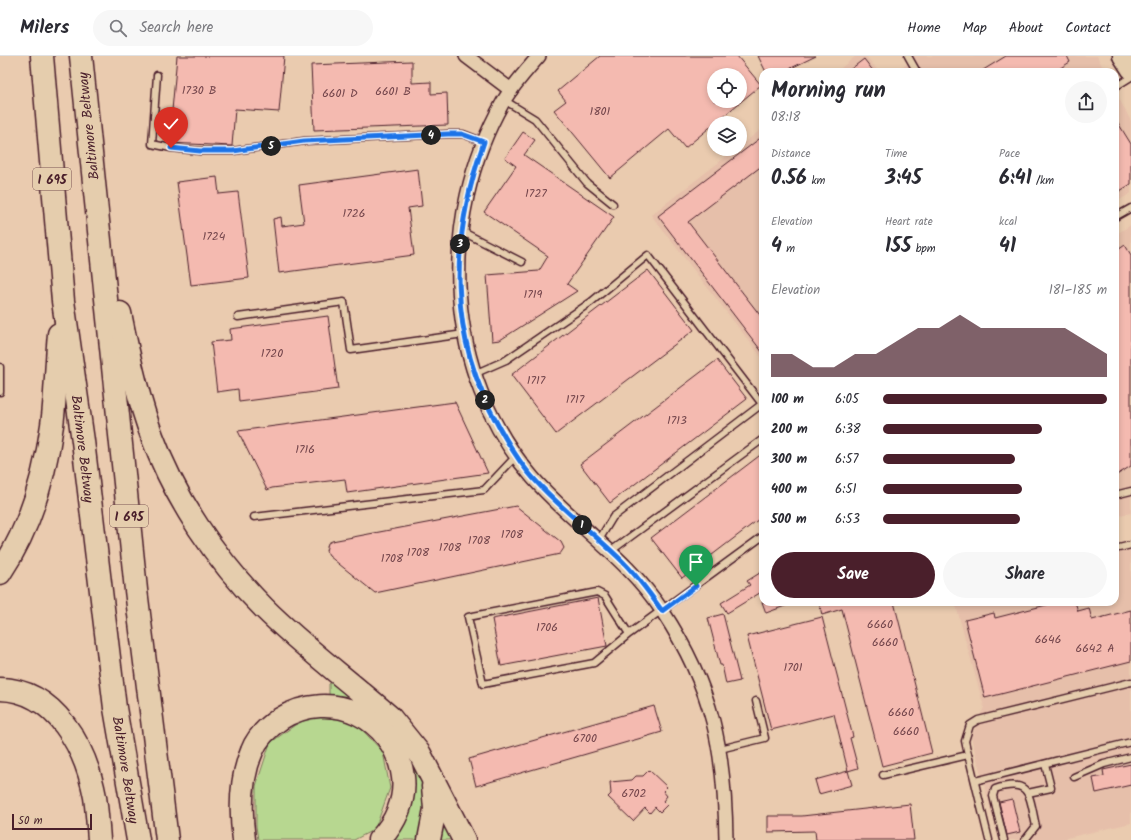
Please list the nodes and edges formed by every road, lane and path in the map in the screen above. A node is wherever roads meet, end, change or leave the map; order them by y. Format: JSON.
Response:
{"nodes":[{"id":1,"x":42,"y":56,"type":"edge"},
{"id":2,"x":81,"y":56,"type":"edge"},
{"id":3,"x":466,"y":56,"type":"edge"},
{"id":4,"x":539,"y":56,"type":"edge"},
{"id":5,"x":908,"y":56,"type":"edge"},
{"id":6,"x":1122,"y":56,"type":"edge"},
{"id":7,"x":916,"y":68,"type":"edge"},
{"id":8,"x":1131,"y":70,"type":"edge"},
{"id":9,"x":157,"y":75,"type":"dead end"},
{"id":10,"x":1131,"y":77,"type":"edge"},
{"id":11,"x":1119,"y":84,"type":"edge"},
{"id":12,"x":508,"y":95,"type":"junction"},
{"id":13,"x":484,"y":142,"type":"junction"},
{"id":14,"x":95,"y":192,"type":"junction"},
{"id":15,"x":613,"y":204,"type":"dead end"},
{"id":16,"x":1131,"y":208,"type":"edge"},
{"id":17,"x":1119,"y":215,"type":"edge"},
{"id":18,"x":461,"y":231,"type":"junction"},
{"id":19,"x":522,"y":262,"type":"dead end"},
{"id":20,"x":63,"y":301,"type":"junction"},
{"id":21,"x":238,"y":317,"type":"dead end"},
{"id":22,"x":464,"y":334,"type":"junction"},
{"id":23,"x":0,"y":367,"type":"edge"},
{"id":24,"x":474,"y":374,"type":"junction"},
{"id":25,"x":0,"y":392,"type":"edge"},
{"id":26,"x":759,"y":400,"type":"edge"},
{"id":27,"x":759,"y":406,"type":"edge"},
{"id":28,"x":759,"y":442,"type":"edge"},
{"id":29,"x":516,"y":456,"type":"junction"},
{"id":30,"x":1131,"y":491,"type":"edge"},
{"id":31,"x":1119,"y":494,"type":"edge"},
{"id":32,"x":254,"y":517,"type":"dead end"},
{"id":33,"x":759,"y":539,"type":"edge"},
{"id":34,"x":599,"y":540,"type":"junction"},
{"id":35,"x":1131,"y":545,"type":"edge"},
{"id":36,"x":1119,"y":548,"type":"edge"},
{"id":37,"x":611,"y":551,"type":"junction"},
{"id":38,"x":0,"y":573,"type":"edge"},
{"id":39,"x":662,"y":611,"type":"junction"},
{"id":40,"x":629,"y":634,"type":"junction"},
{"id":41,"x":1131,"y":682,"type":"edge"},
{"id":42,"x":0,"y":689,"type":"edge"},
{"id":43,"x":756,"y":701,"type":"dead end"},
{"id":44,"x":1131,"y":742,"type":"edge"},
{"id":45,"x":720,"y":749,"type":"junction"},
{"id":46,"x":968,"y":755,"type":"junction"},
{"id":47,"x":1131,"y":757,"type":"edge"},
{"id":48,"x":1045,"y":764,"type":"junction"},
{"id":49,"x":883,"y":774,"type":"dead end"},
{"id":50,"x":431,"y":775,"type":"junction"},
{"id":51,"x":1074,"y":777,"type":"dead end"},
{"id":52,"x":974,"y":781,"type":"junction"},
{"id":53,"x":1028,"y":793,"type":"junction"},
{"id":54,"x":99,"y":840,"type":"edge"},
{"id":55,"x":138,"y":840,"type":"edge"},
{"id":56,"x":167,"y":840,"type":"edge"},
{"id":57,"x":244,"y":840,"type":"edge"},
{"id":58,"x":379,"y":840,"type":"edge"},
{"id":59,"x":429,"y":840,"type":"edge"},
{"id":60,"x":464,"y":840,"type":"edge"},
{"id":61,"x":726,"y":840,"type":"edge"},
{"id":62,"x":989,"y":840,"type":"edge"},
{"id":63,"x":1004,"y":840,"type":"edge"},
{"id":64,"x":1025,"y":840,"type":"edge"}],
"edges":[{"from":1,"to":20,"type":"highway","name":"Baltimore Beltway","number":"I 695"},
{"from":2,"to":14,"type":"highway","name":"Baltimore Beltway","number":"I 695"},
{"from":3,"to":12,"type":"street"},
{"from":4,"to":12,"type":"street"},
{"from":5,"to":7,"type":"lane"},
{"from":6,"to":8,"type":"main road"},
{"from":9,"to":13,"type":"lane"},
{"from":10,"to":11,"type":"lane"},
{"from":12,"to":13,"type":"street"},
{"from":12,"to":15,"type":"lane"},
{"from":13,"to":18,"type":"street"},
{"from":14,"to":50,"type":"highway"},
{"from":14,"to":56,"type":"highway","name":"Baltimore Beltway","number":"I 695"},
{"from":16,"to":17,"type":"lane"},
{"from":18,"to":19,"type":"lane"},
{"from":18,"to":22,"type":"street"},
{"from":20,"to":38,"type":"highway"},
{"from":20,"to":55,"type":"highway","name":"Baltimore Beltway","number":"I 695"},
{"from":21,"to":22,"type":"lane"},
{"from":22,"to":24,"type":"street"},
{"from":23,"to":25,"type":"lane"},
{"from":24,"to":26,"type":"lane"},
{"from":24,"to":29,"type":"street"},
{"from":27,"to":34,"type":"lane"},
{"from":28,"to":37,"type":"lane"},
{"from":29,"to":32,"type":"lane"},
{"from":29,"to":34,"type":"street"},
{"from":30,"to":31,"type":"lane"},
{"from":33,"to":39,"type":"lane"},
{"from":34,"to":37,"type":"street"},
{"from":35,"to":36,"type":"lane"},
{"from":37,"to":39,"type":"street"},
{"from":39,"to":40,"type":"lane"},
{"from":39,"to":45,"type":"street"},
{"from":40,"to":40,"type":"lane"},
{"from":41,"to":46,"type":"lane"},
{"from":42,"to":54,"type":"highway"},
{"from":43,"to":45,"type":"lane"},
{"from":44,"to":48,"type":"lane"},
{"from":45,"to":61,"type":"street"},
{"from":46,"to":49,"type":"lane"},
{"from":46,"to":52,"type":"lane"},
{"from":47,"to":51,"type":"lane"},
{"from":48,"to":52,"type":"lane"},
{"from":48,"to":53,"type":"lane"},
{"from":50,"to":59,"type":"highway"},
{"from":50,"to":60,"type":"highway"},
{"from":52,"to":62,"type":"lane"},
{"from":53,"to":63,"type":"lane"},
{"from":53,"to":64,"type":"lane"},
{"from":57,"to":58,"type":"highway"}]}
